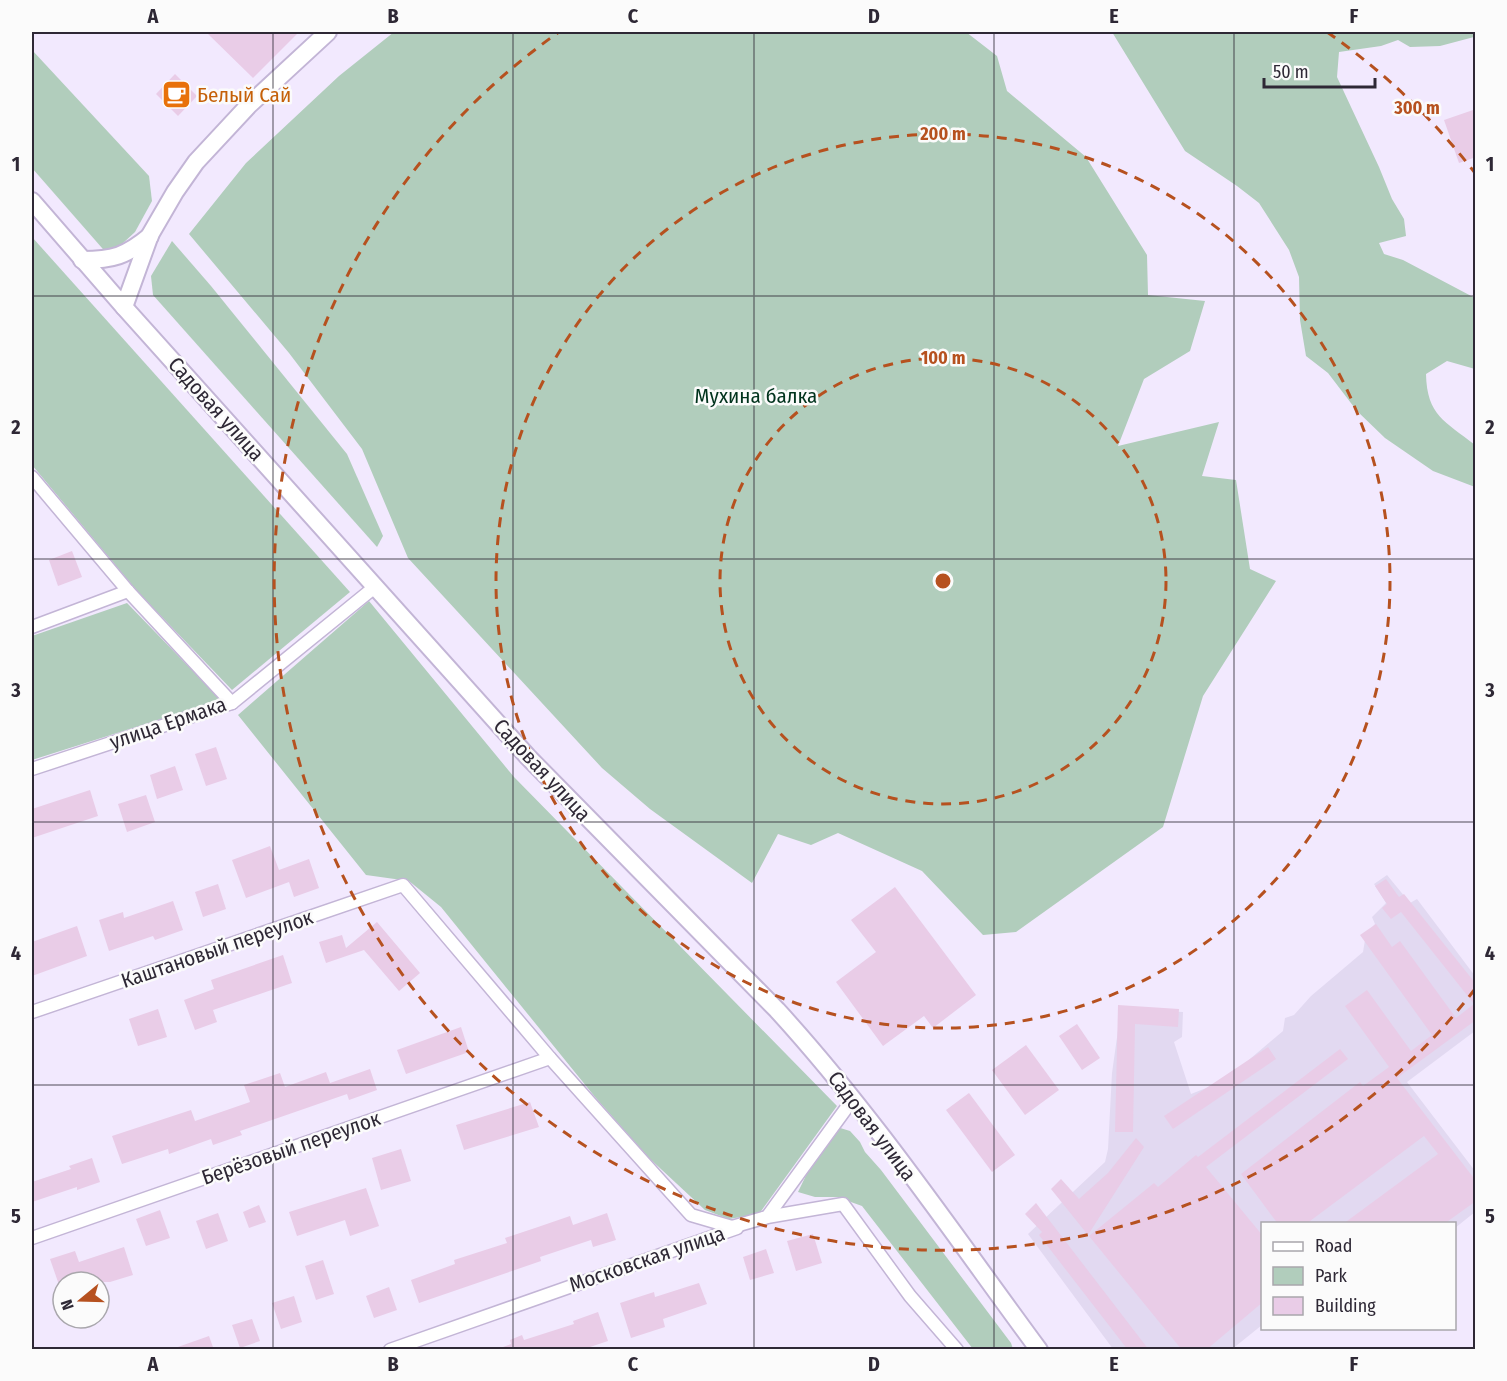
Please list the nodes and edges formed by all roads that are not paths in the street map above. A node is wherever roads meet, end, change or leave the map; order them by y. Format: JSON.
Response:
{"nodes":[{"id":1,"x":328,"y":32,"type":"edge"},
{"id":2,"x":32,"y":201,"type":"edge"},
{"id":3,"x":150,"y":235,"type":"junction"},
{"id":4,"x":82,"y":260,"type":"junction"},
{"id":5,"x":124,"y":307,"type":"junction"},
{"id":6,"x":32,"y":477,"type":"edge"},
{"id":7,"x":376,"y":586,"type":"junction"},
{"id":8,"x":128,"y":591,"type":"junction"},
{"id":9,"x":32,"y":627,"type":"edge"},
{"id":10,"x":232,"y":703,"type":"junction"},
{"id":11,"x":32,"y":769,"type":"edge"},
{"id":12,"x":32,"y":1012,"type":"edge"},
{"id":13,"x":550,"y":1058,"type":"junction"},
{"id":14,"x":853,"y":1099,"type":"junction"},
{"id":15,"x":767,"y":1217,"type":"junction"},
{"id":16,"x":32,"y":1238,"type":"edge"},
{"id":17,"x":390,"y":1350,"type":"edge"},
{"id":18,"x":957,"y":1350,"type":"edge"},
{"id":19,"x":1038,"y":1350,"type":"edge"}],
"edges":[{"from":1,"to":3,"type":"main road"},
{"from":2,"to":4,"type":"main road","name":"Садовая улица"},
{"from":3,"to":4,"type":"main road"},
{"from":3,"to":5,"type":"main road"},
{"from":4,"to":5,"type":"main road","name":"Садовая улица"},
{"from":5,"to":7,"type":"main road","name":"Садовая улица"},
{"from":6,"to":8,"type":"street"},
{"from":7,"to":10,"type":"street","name":"улица Ермака"},
{"from":7,"to":14,"type":"main road","name":"Садовая улица"},
{"from":8,"to":9,"type":"street"},
{"from":8,"to":10,"type":"street"},
{"from":10,"to":11,"type":"street","name":"улица Ермака"},
{"from":12,"to":13,"type":"street","name":"Каштановый переулок"},
{"from":13,"to":15,"type":"street"},
{"from":13,"to":16,"type":"street","name":"Берёзовый переулок"},
{"from":14,"to":15,"type":"street"},
{"from":14,"to":19,"type":"main road","name":"Садовая улица"},
{"from":15,"to":17,"type":"street","name":"Московская улица"},
{"from":15,"to":18,"type":"street"}]}
